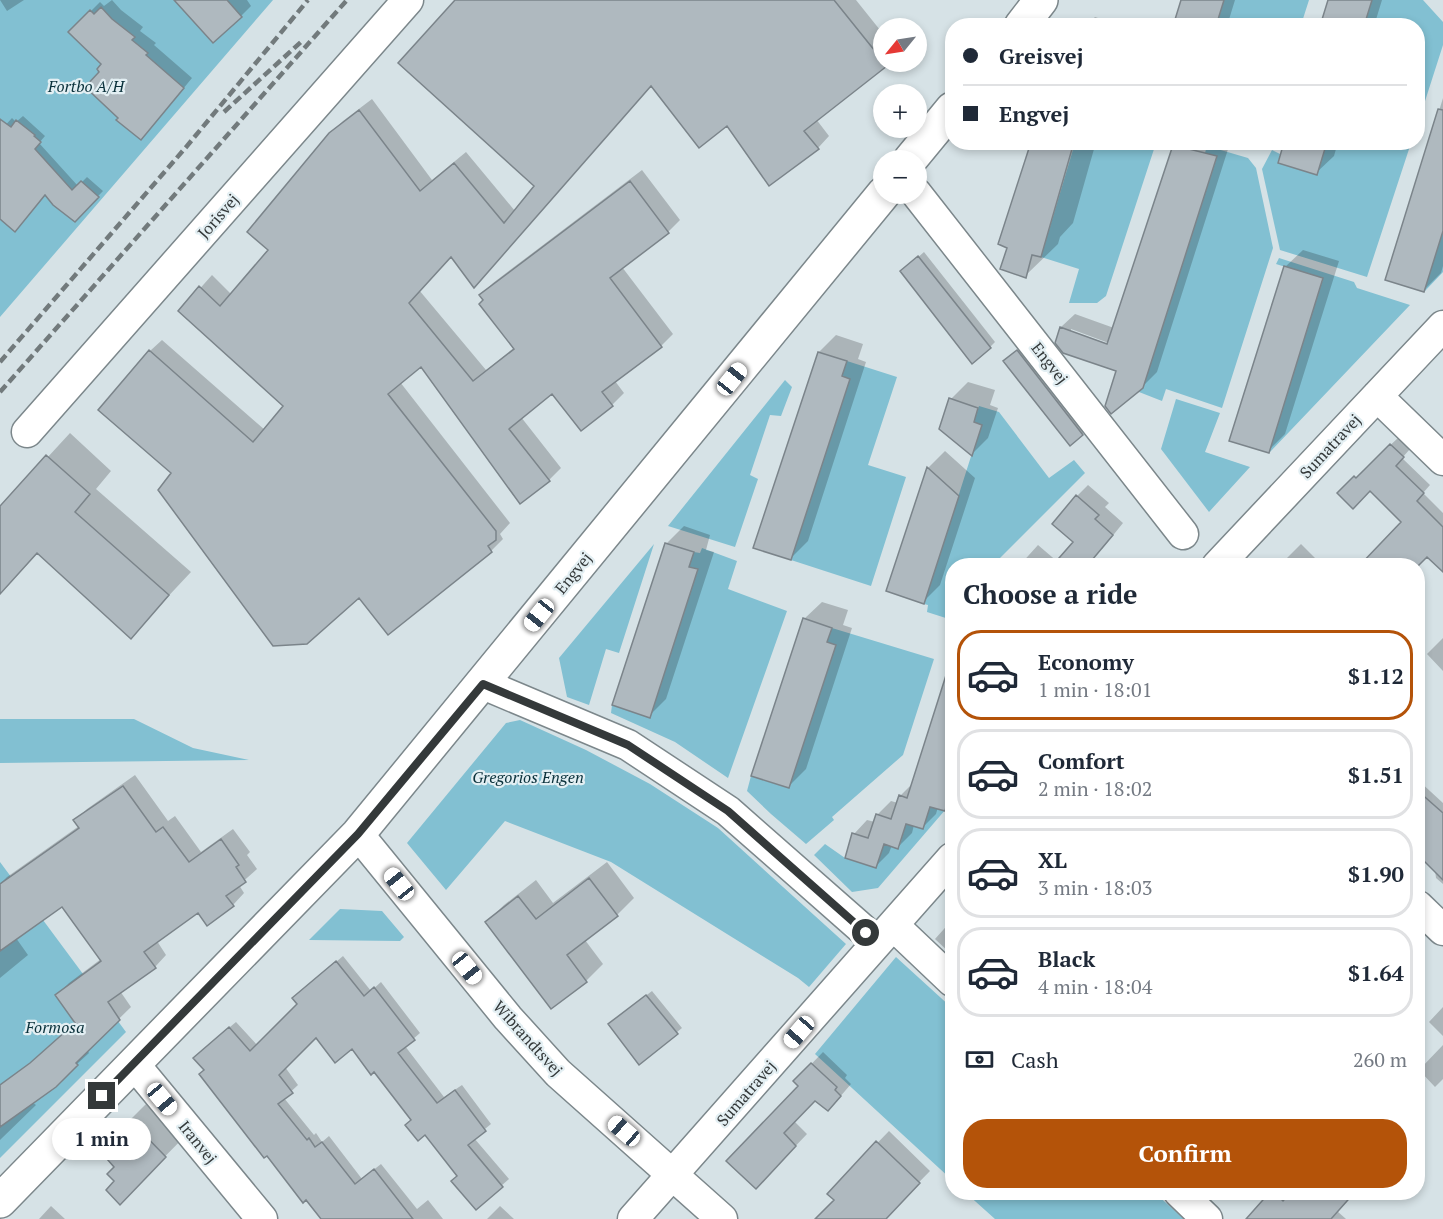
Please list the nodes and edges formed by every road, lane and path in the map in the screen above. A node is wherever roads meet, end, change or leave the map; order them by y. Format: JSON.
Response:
{"nodes":[{"id":1,"x":408,"y":0,"type":"edge"},
{"id":2,"x":1041,"y":0,"type":"edge"},
{"id":3,"x":1026,"y":18,"type":"edge"},
{"id":4,"x":945,"y":118,"type":"edge"},
{"id":5,"x":918,"y":150,"type":"edge"},
{"id":6,"x":876,"y":204,"type":"edge"},
{"id":7,"x":925,"y":204,"type":"edge"},
{"id":8,"x":1443,"y":326,"type":"edge"},
{"id":9,"x":1377,"y":396,"type":"junction"},
{"id":10,"x":27,"y":432,"type":"dead end"},
{"id":11,"x":1443,"y":460,"type":"edge"},
{"id":12,"x":1183,"y":534,"type":"dead end"},
{"id":13,"x":1225,"y":558,"type":"edge"},
{"id":14,"x":483,"y":684,"type":"junction"},
{"id":15,"x":358,"y":834,"type":"junction"},
{"id":16,"x":945,"y":866,"type":"edge"},
{"id":17,"x":1425,"y":913,"type":"edge"},
{"id":18,"x":1443,"y":930,"type":"edge"},
{"id":19,"x":885,"y":933,"type":"junction"},
{"id":20,"x":945,"y":976,"type":"edge"},
{"id":21,"x":134,"y":1064,"type":"junction"},
{"id":22,"x":674,"y":1175,"type":"junction"},
{"id":23,"x":1187,"y":1200,"type":"edge"},
{"id":24,"x":0,"y":1201,"type":"edge"},
{"id":25,"x":262,"y":1219,"type":"edge"},
{"id":26,"x":633,"y":1219,"type":"edge"},
{"id":27,"x":722,"y":1219,"type":"edge"},
{"id":28,"x":1207,"y":1219,"type":"edge"}],
"edges":[{"from":1,"to":10,"type":"street","name":"Jorisvej"},
{"from":2,"to":3,"type":"street"},
{"from":4,"to":5,"type":"street"},
{"from":6,"to":14,"type":"street","name":"Engvej"},
{"from":7,"to":12,"type":"street","name":"Engvej"},
{"from":8,"to":9,"type":"street","name":"Sumatravej"},
{"from":9,"to":11,"type":"street"},
{"from":9,"to":13,"type":"street","name":"Sumatravej"},
{"from":14,"to":15,"type":"street","name":"Engvej"},
{"from":14,"to":19,"type":"street"},
{"from":15,"to":21,"type":"street","name":"Engvej"},
{"from":15,"to":22,"type":"street","name":"Wibrandtsvej"},
{"from":16,"to":19,"type":"street","name":"Sumatravej"},
{"from":17,"to":18,"type":"street"},
{"from":19,"to":20,"type":"street"},
{"from":19,"to":22,"type":"street","name":"Sumatravej"},
{"from":21,"to":24,"type":"street","name":"Engvej"},
{"from":21,"to":25,"type":"street","name":"Iranvej"},
{"from":22,"to":26,"type":"street","name":"Sumatravej"},
{"from":22,"to":27,"type":"street","name":"Wibrandtsvej"},
{"from":23,"to":28,"type":"street"}]}
